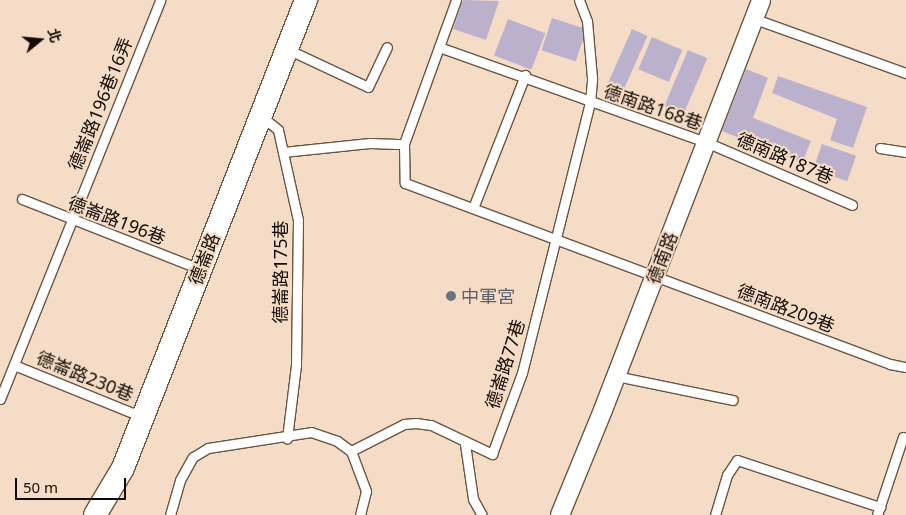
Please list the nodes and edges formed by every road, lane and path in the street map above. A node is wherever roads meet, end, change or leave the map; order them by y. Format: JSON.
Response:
{"nodes":[{"id":1,"x":160,"y":0,"type":"edge"},
{"id":2,"x":306,"y":0,"type":"edge"},
{"id":3,"x":456,"y":0,"type":"edge"},
{"id":4,"x":579,"y":0,"type":"edge"},
{"id":5,"x":762,"y":0,"type":"edge"},
{"id":6,"x":755,"y":19,"type":"junction"},
{"id":7,"x":386,"y":47,"type":"dead end"},
{"id":8,"x":439,"y":47,"type":"junction"},
{"id":9,"x":287,"y":49,"type":"junction"},
{"id":10,"x":906,"y":73,"type":"edge"},
{"id":11,"x":525,"y":75,"type":"junction"},
{"id":12,"x":590,"y":102,"type":"junction"},
{"id":13,"x":261,"y":116,"type":"junction"},
{"id":14,"x":706,"y":142,"type":"junction"},
{"id":15,"x":404,"y":144,"type":"junction"},
{"id":16,"x":880,"y":148,"type":"dead end"},
{"id":17,"x":284,"y":152,"type":"junction"},
{"id":18,"x":906,"y":152,"type":"edge"},
{"id":19,"x":22,"y":199,"type":"dead end"},
{"id":20,"x":852,"y":205,"type":"dead end"},
{"id":21,"x":473,"y":208,"type":"junction"},
{"id":22,"x":71,"y":220,"type":"junction"},
{"id":23,"x":555,"y":238,"type":"junction"},
{"id":24,"x":200,"y":269,"type":"junction"},
{"id":25,"x":656,"y":276,"type":"junction"},
{"id":26,"x":14,"y":365,"type":"junction"},
{"id":27,"x":906,"y":367,"type":"edge"},
{"id":28,"x":616,"y":376,"type":"junction"},
{"id":29,"x":0,"y":399,"type":"edge"},
{"id":30,"x":733,"y":400,"type":"dead end"},
{"id":31,"x":144,"y":417,"type":"junction"},
{"id":32,"x":287,"y":438,"type":"junction"},
{"id":33,"x":906,"y":438,"type":"edge"},
{"id":34,"x":465,"y":444,"type":"junction"},
{"id":35,"x":351,"y":451,"type":"junction"},
{"id":36,"x":879,"y":511,"type":"edge"},
{"id":37,"x":95,"y":515,"type":"edge"},
{"id":38,"x":170,"y":515,"type":"edge"},
{"id":39,"x":360,"y":515,"type":"edge"},
{"id":40,"x":482,"y":515,"type":"edge"},
{"id":41,"x":560,"y":515,"type":"edge"},
{"id":42,"x":715,"y":515,"type":"edge"}],
"edges":[{"from":1,"to":22,"type":"lane","name":"德崙路196巷16弄"},
{"from":2,"to":9,"type":"street","name":"德崙路"},
{"from":3,"to":8,"type":"lane"},
{"from":4,"to":12,"type":"lane","name":"德崙路77巷"},
{"from":5,"to":6,"type":"street","name":"德南路"},
{"from":6,"to":10,"type":"lane"},
{"from":6,"to":14,"type":"street","name":"德南路"},
{"from":7,"to":9,"type":"lane"},
{"from":8,"to":11,"type":"lane"},
{"from":8,"to":15,"type":"lane"},
{"from":9,"to":13,"type":"street","name":"德崙路"},
{"from":11,"to":12,"type":"lane"},
{"from":11,"to":21,"type":"lane"},
{"from":12,"to":14,"type":"lane","name":"德南路168巷"},
{"from":12,"to":23,"type":"lane","name":"德崙路77巷"},
{"from":13,"to":17,"type":"lane","name":"德崙路175巷"},
{"from":13,"to":24,"type":"street","name":"德崙路"},
{"from":14,"to":20,"type":"lane","name":"德南路187巷"},
{"from":14,"to":25,"type":"street","name":"德南路"},
{"from":15,"to":17,"type":"lane"},
{"from":15,"to":21,"type":"lane","name":"德南路209巷"},
{"from":16,"to":18,"type":"lane"},
{"from":17,"to":32,"type":"lane","name":"德崙路175巷"},
{"from":19,"to":22,"type":"lane","name":"德崙路196巷"},
{"from":21,"to":23,"type":"lane","name":"德南路209巷"},
{"from":22,"to":24,"type":"lane","name":"德崙路196巷"},
{"from":22,"to":26,"type":"lane","name":"德崙路196巷16弄"},
{"from":23,"to":25,"type":"lane","name":"德南路209巷"},
{"from":23,"to":34,"type":"lane","name":"德崙路77巷"},
{"from":24,"to":31,"type":"street","name":"德崙路"},
{"from":25,"to":27,"type":"lane","name":"德南路209巷"},
{"from":25,"to":28,"type":"street","name":"德南路"},
{"from":26,"to":29,"type":"lane","name":"德崙路196巷16弄"},
{"from":26,"to":31,"type":"lane","name":"德崙路230巷"},
{"from":28,"to":30,"type":"lane"},
{"from":28,"to":41,"type":"street","name":"德南路"},
{"from":31,"to":37,"type":"street","name":"德崙路"},
{"from":32,"to":35,"type":"lane"},
{"from":32,"to":38,"type":"lane"},
{"from":33,"to":36,"type":"lane"},
{"from":34,"to":35,"type":"lane","name":"德崙路77巷"},
{"from":34,"to":40,"type":"lane"},
{"from":35,"to":39,"type":"lane"},
{"from":36,"to":42,"type":"lane"}]}
